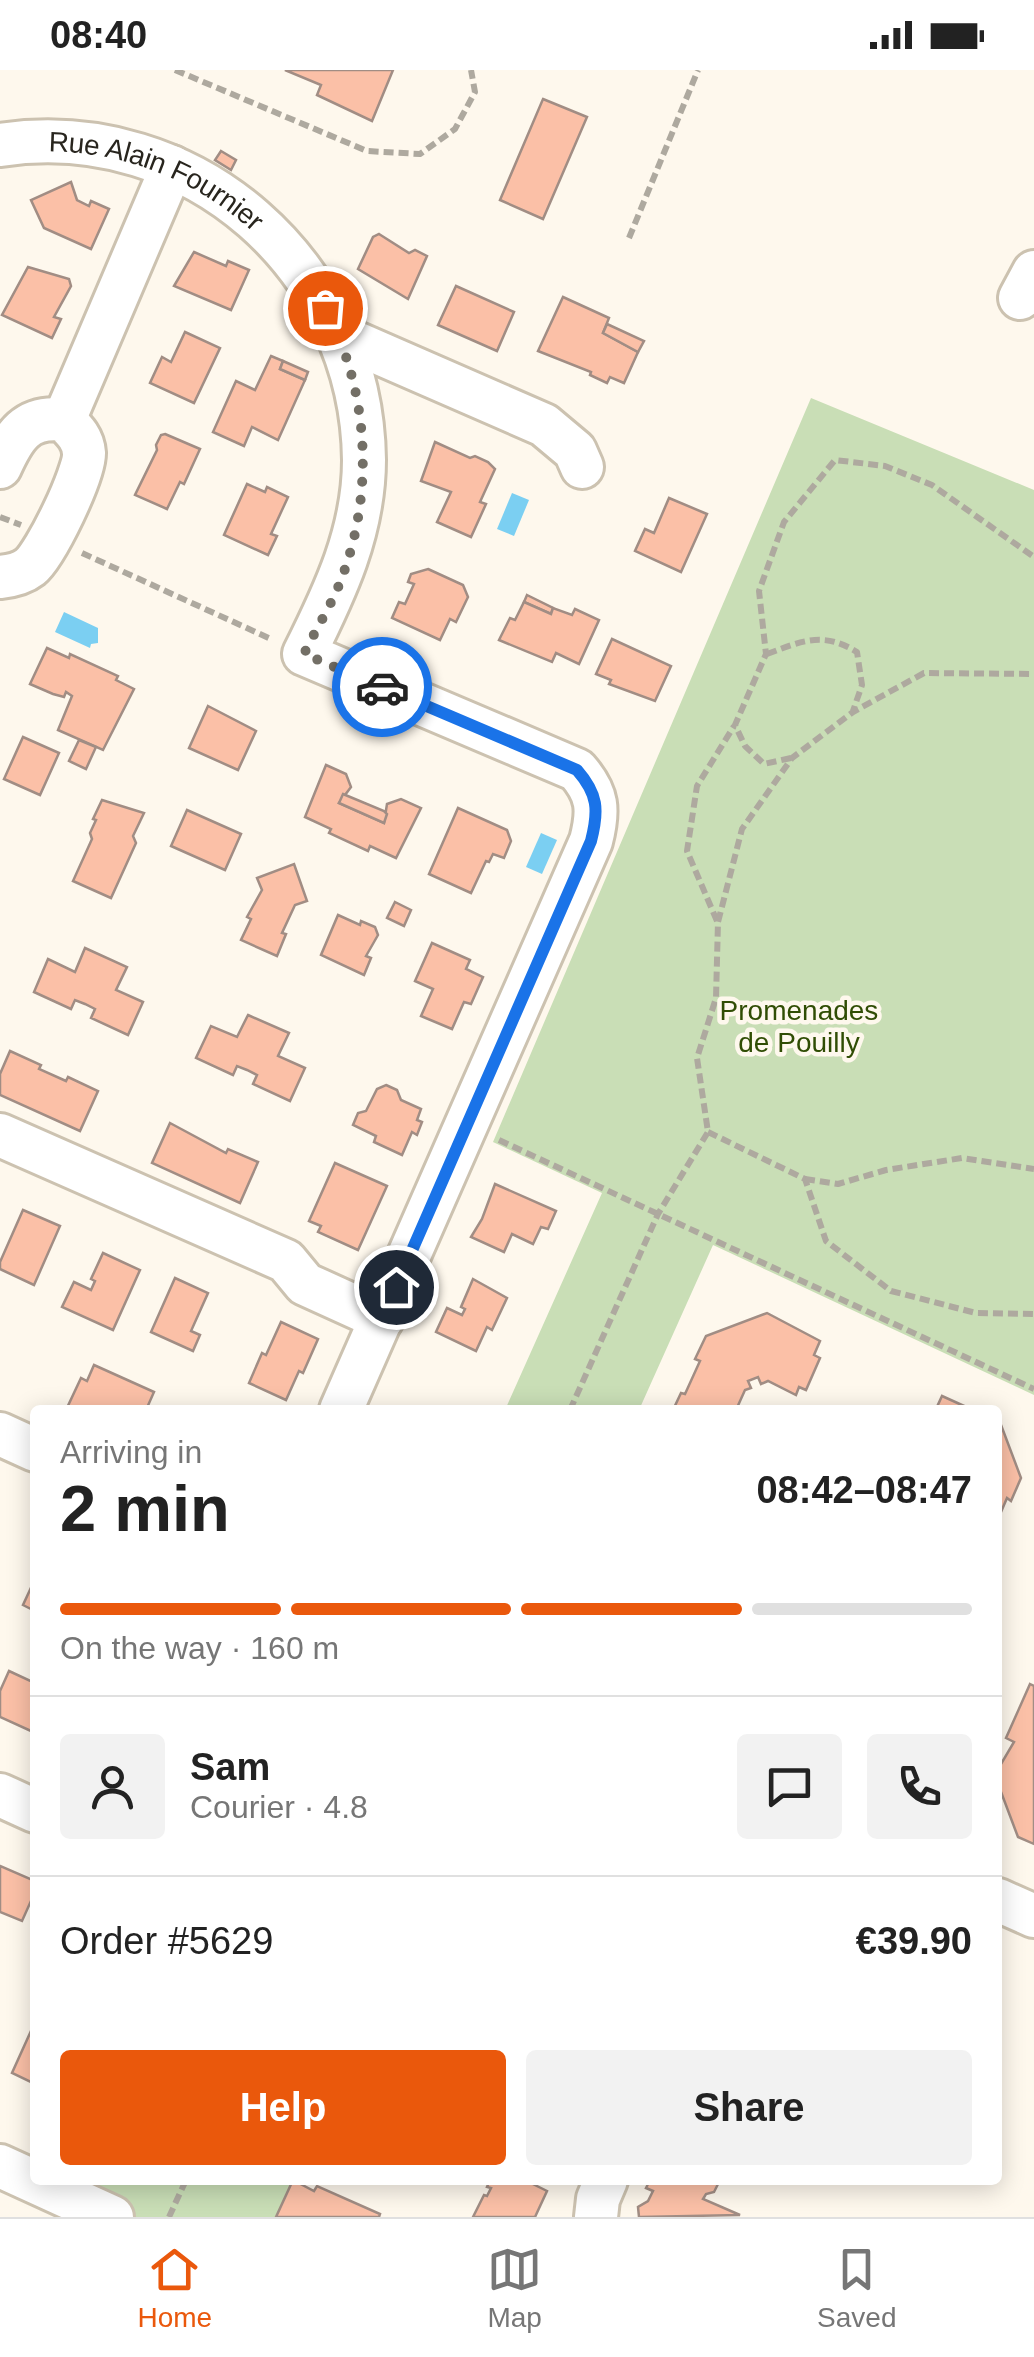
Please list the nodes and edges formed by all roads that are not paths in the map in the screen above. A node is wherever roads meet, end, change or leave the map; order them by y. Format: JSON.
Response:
{"nodes":[{"id":1,"x":0,"y":145,"type":"edge"},
{"id":2,"x":172,"y":168,"type":"junction"},
{"id":3,"x":340,"y":336,"type":"junction"},
{"id":4,"x":64,"y":420,"type":"junction"},
{"id":5,"x":0,"y":467,"type":"edge"},
{"id":6,"x":582,"y":468,"type":"dead end"},
{"id":7,"x":0,"y":577,"type":"edge"},
{"id":8,"x":0,"y":1134,"type":"edge"},
{"id":9,"x":382,"y":1320,"type":"junction"},
{"id":10,"x":344,"y":1405,"type":"edge"},
{"id":11,"x":0,"y":1434,"type":"edge"},
{"id":12,"x":30,"y":1448,"type":"edge"},
{"id":13,"x":0,"y":1795,"type":"edge"},
{"id":14,"x":30,"y":1809,"type":"edge"},
{"id":15,"x":1002,"y":1902,"type":"edge"},
{"id":16,"x":1034,"y":1916,"type":"edge"},
{"id":17,"x":0,"y":2166,"type":"edge"},
{"id":18,"x":30,"y":2180,"type":"edge"},
{"id":19,"x":42,"y":2185,"type":"edge"},
{"id":20,"x":604,"y":2185,"type":"edge"},
{"id":21,"x":112,"y":2217,"type":"edge"},
{"id":22,"x":596,"y":2217,"type":"edge"}],
"edges":[{"from":1,"to":2,"type":"street","name":"Rue Alain Fournier"},
{"from":2,"to":3,"type":"street","name":"Rue Alain Fournier"},
{"from":2,"to":4,"type":"street"},
{"from":3,"to":6,"type":"street"},
{"from":3,"to":9,"type":"street","name":"Rue Alain Fournier"},
{"from":4,"to":5,"type":"street"},
{"from":4,"to":7,"type":"street"},
{"from":8,"to":9,"type":"street"},
{"from":9,"to":10,"type":"street"},
{"from":11,"to":12,"type":"street"},
{"from":13,"to":14,"type":"street"},
{"from":15,"to":16,"type":"street"},
{"from":17,"to":18,"type":"street"},
{"from":19,"to":21,"type":"street"},
{"from":20,"to":22,"type":"street"}]}
